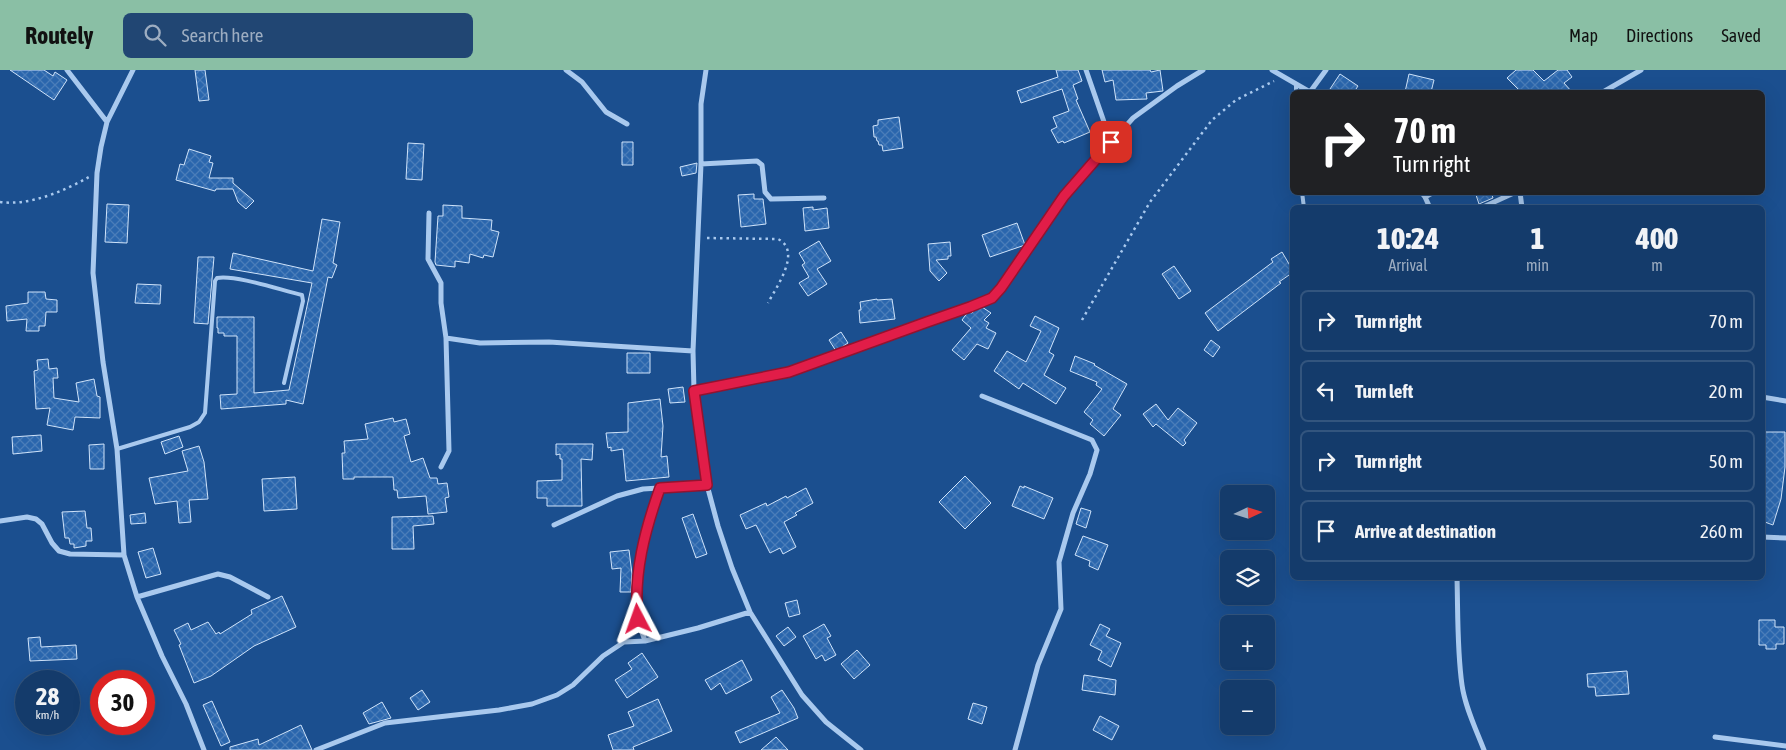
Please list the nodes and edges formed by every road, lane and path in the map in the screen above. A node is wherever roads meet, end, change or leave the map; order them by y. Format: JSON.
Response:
{"nodes":[{"id":1,"x":67,"y":70,"type":"edge"},
{"id":2,"x":133,"y":70,"type":"edge"},
{"id":3,"x":566,"y":70,"type":"edge"},
{"id":4,"x":706,"y":70,"type":"edge"},
{"id":5,"x":1086,"y":70,"type":"edge"},
{"id":6,"x":1203,"y":70,"type":"edge"},
{"id":7,"x":1272,"y":70,"type":"edge"},
{"id":8,"x":1326,"y":70,"type":"edge"},
{"id":9,"x":1641,"y":70,"type":"edge"},
{"id":10,"x":1282,"y":77,"type":"junction"},
{"id":11,"x":1296,"y":84,"type":"junction"},
{"id":12,"x":1296,"y":90,"type":"edge"},
{"id":13,"x":1306,"y":90,"type":"edge"},
{"id":14,"x":1311,"y":90,"type":"edge"},
{"id":15,"x":1607,"y":90,"type":"edge"},
{"id":16,"x":107,"y":122,"type":"junction"},
{"id":17,"x":626,"y":124,"type":"dead end"},
{"id":18,"x":1111,"y":142,"type":"junction"},
{"id":19,"x":701,"y":164,"type":"junction"},
{"id":20,"x":97,"y":173,"type":"junction"},
{"id":21,"x":1429,"y":195,"type":"edge"},
{"id":22,"x":1511,"y":195,"type":"edge"},
{"id":23,"x":1425,"y":197,"type":"joint"},
{"id":24,"x":824,"y":198,"type":"dead end"},
{"id":25,"x":0,"y":202,"type":"edge"},
{"id":26,"x":1429,"y":205,"type":"edge"},
{"id":27,"x":1488,"y":205,"type":"edge"},
{"id":28,"x":429,"y":213,"type":"dead end"},
{"id":29,"x":698,"y":237,"type":"junction"},
{"id":30,"x":768,"y":303,"type":"dead end"},
{"id":31,"x":1082,"y":320,"type":"dead end"},
{"id":32,"x":446,"y":338,"type":"junction"},
{"id":33,"x":693,"y":351,"type":"junction"},
{"id":34,"x":284,"y":383,"type":"dead end"},
{"id":35,"x":694,"y":391,"type":"junction"},
{"id":36,"x":982,"y":396,"type":"dead end"},
{"id":37,"x":1765,"y":398,"type":"edge"},
{"id":38,"x":1786,"y":401,"type":"edge"},
{"id":39,"x":116,"y":449,"type":"junction"},
{"id":40,"x":441,"y":467,"type":"dead end"},
{"id":41,"x":707,"y":485,"type":"junction"},
{"id":42,"x":660,"y":488,"type":"junction"},
{"id":43,"x":0,"y":521,"type":"edge"},
{"id":44,"x":554,"y":525,"type":"dead end"},
{"id":45,"x":1765,"y":536,"type":"edge"},
{"id":46,"x":1786,"y":538,"type":"edge"},
{"id":47,"x":124,"y":555,"type":"junction"},
{"id":48,"x":1457,"y":580,"type":"edge"},
{"id":49,"x":268,"y":597,"type":"dead end"},
{"id":50,"x":137,"y":598,"type":"junction"},
{"id":51,"x":750,"y":612,"type":"junction"},
{"id":52,"x":645,"y":641,"type":"junction"},
{"id":53,"x":1716,"y":737,"type":"dead end"},
{"id":54,"x":1786,"y":746,"type":"edge"},
{"id":55,"x":204,"y":750,"type":"edge"},
{"id":56,"x":316,"y":750,"type":"edge"},
{"id":57,"x":862,"y":750,"type":"edge"},
{"id":58,"x":1015,"y":750,"type":"edge"},
{"id":59,"x":1484,"y":750,"type":"edge"}],
"edges":[{"from":1,"to":16,"type":"street"},
{"from":2,"to":16,"type":"street"},
{"from":3,"to":17,"type":"street"},
{"from":4,"to":19,"type":"street"},
{"from":5,"to":18,"type":"street"},
{"from":6,"to":18,"type":"street"},
{"from":7,"to":10,"type":"street"},
{"from":8,"to":14,"type":"street"},
{"from":9,"to":15,"type":"street"},
{"from":10,"to":11,"type":"street"},
{"from":10,"to":31,"type":"path"},
{"from":11,"to":12,"type":"lane"},
{"from":11,"to":13,"type":"street"},
{"from":16,"to":20,"type":"street"},
{"from":18,"to":35,"type":"street"},
{"from":19,"to":24,"type":"street"},
{"from":19,"to":29,"type":"street"},
{"from":20,"to":25,"type":"path"},
{"from":20,"to":39,"type":"street"},
{"from":21,"to":23,"type":"street"},
{"from":22,"to":27,"type":"street"},
{"from":23,"to":26,"type":"street"},
{"from":28,"to":32,"type":"street"},
{"from":29,"to":30,"type":"path"},
{"from":29,"to":33,"type":"street"},
{"from":32,"to":33,"type":"street"},
{"from":32,"to":40,"type":"street"},
{"from":33,"to":35,"type":"street"},
{"from":34,"to":39,"type":"lane"},
{"from":35,"to":41,"type":"street"},
{"from":36,"to":58,"type":"street"},
{"from":37,"to":38,"type":"street"},
{"from":39,"to":47,"type":"street"},
{"from":41,"to":42,"type":"street"},
{"from":41,"to":51,"type":"street"},
{"from":42,"to":44,"type":"street"},
{"from":42,"to":52,"type":"street"},
{"from":43,"to":47,"type":"street"},
{"from":45,"to":46,"type":"street"},
{"from":47,"to":50,"type":"street"},
{"from":48,"to":59,"type":"street"},
{"from":49,"to":50,"type":"street"},
{"from":50,"to":55,"type":"street"},
{"from":51,"to":52,"type":"street"},
{"from":51,"to":57,"type":"street"},
{"from":52,"to":56,"type":"street"},
{"from":53,"to":54,"type":"street"}]}
